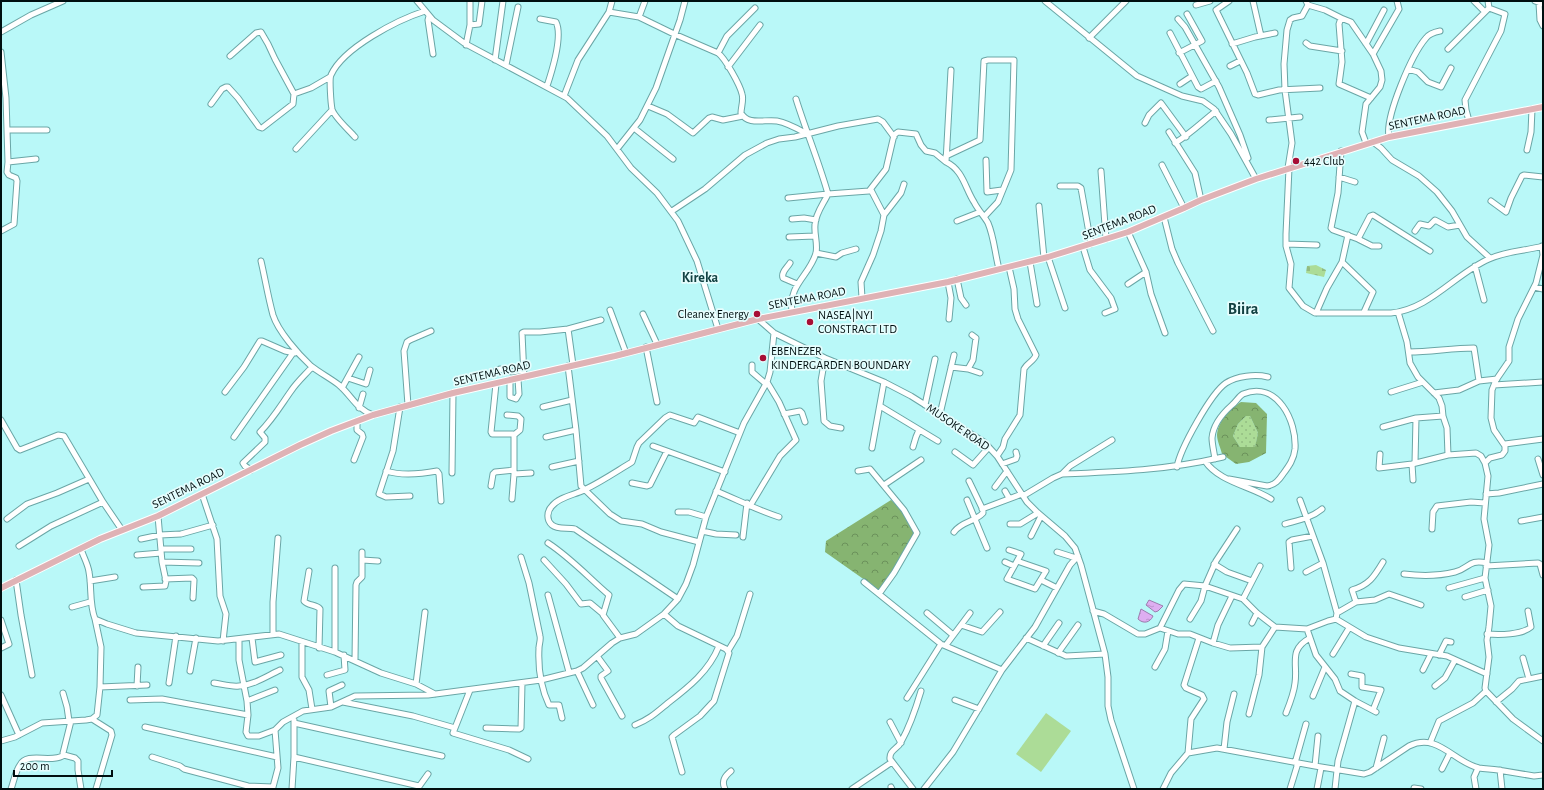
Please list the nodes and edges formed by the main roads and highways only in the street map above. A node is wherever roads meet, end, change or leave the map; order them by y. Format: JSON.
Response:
{"nodes":[{"id":1,"x":1543,"y":107,"type":"edge"},
{"id":2,"x":1,"y":588,"type":"edge"}],
"edges":[{"from":1,"to":2,"type":"main road","name":"SENTEMA ROAD"}]}
